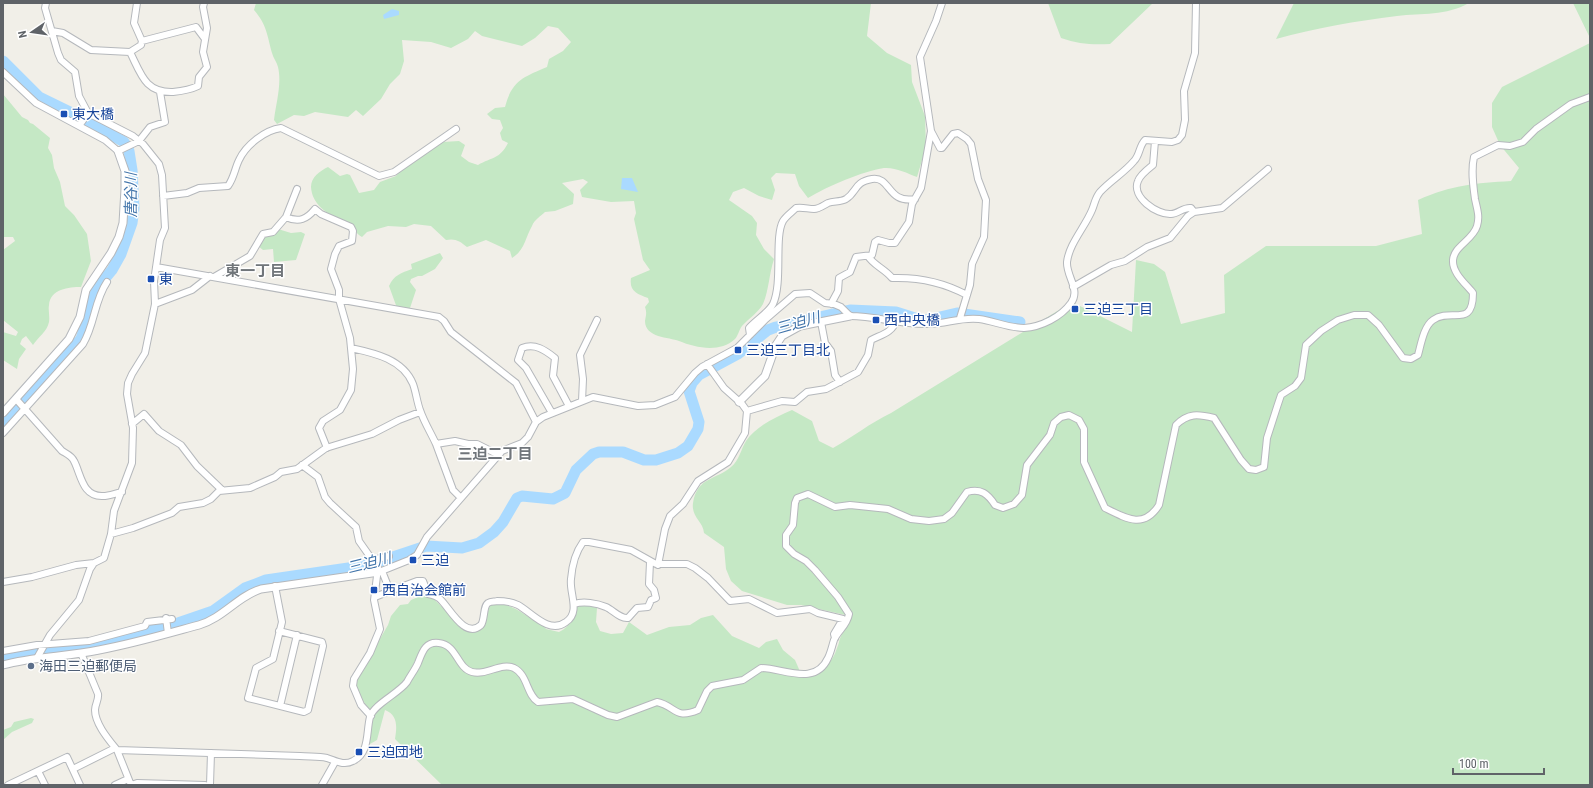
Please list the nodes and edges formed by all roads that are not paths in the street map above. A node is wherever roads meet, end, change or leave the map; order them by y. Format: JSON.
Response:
{"nodes":[{"id":1,"x":46,"y":3,"type":"edge"},
{"id":2,"x":137,"y":3,"type":"edge"},
{"id":3,"x":204,"y":3,"type":"edge"},
{"id":4,"x":942,"y":3,"type":"edge"},
{"id":5,"x":1196,"y":3,"type":"edge"},
{"id":6,"x":52,"y":30,"type":"junction"},
{"id":7,"x":205,"y":39,"type":"junction"},
{"id":8,"x":142,"y":41,"type":"junction"},
{"id":9,"x":130,"y":52,"type":"junction"},
{"id":10,"x":3,"y":72,"type":"edge"},
{"id":11,"x":160,"y":92,"type":"junction"},
{"id":12,"x":1590,"y":97,"type":"edge"},
{"id":13,"x":83,"y":120,"type":"junction"},
{"id":14,"x":456,"y":129,"type":"dead end"},
{"id":15,"x":931,"y":130,"type":"junction"},
{"id":16,"x":139,"y":141,"type":"junction"},
{"id":17,"x":1155,"y":141,"type":"junction"},
{"id":18,"x":120,"y":150,"type":"junction"},
{"id":19,"x":1268,"y":169,"type":"dead end"},
{"id":20,"x":297,"y":190,"type":"dead end"},
{"id":21,"x":163,"y":196,"type":"junction"},
{"id":22,"x":915,"y":199,"type":"junction"},
{"id":23,"x":1194,"y":212,"type":"junction"},
{"id":24,"x":286,"y":217,"type":"junction"},
{"id":25,"x":868,"y":256,"type":"junction"},
{"id":26,"x":156,"y":267,"type":"junction"},
{"id":27,"x":212,"y":277,"type":"junction"},
{"id":28,"x":107,"y":282,"type":"dead end"},
{"id":29,"x":1073,"y":287,"type":"junction"},
{"id":30,"x":967,"y":295,"type":"junction"},
{"id":31,"x":339,"y":299,"type":"junction"},
{"id":32,"x":155,"y":304,"type":"junction"},
{"id":33,"x":831,"y":304,"type":"junction"},
{"id":34,"x":848,"y":314,"type":"junction"},
{"id":35,"x":961,"y":315,"type":"junction"},
{"id":36,"x":597,"y":320,"type":"dead end"},
{"id":37,"x":896,"y":320,"type":"junction"},
{"id":38,"x":821,"y":322,"type":"junction"},
{"id":39,"x":750,"y":335,"type":"junction"},
{"id":40,"x":351,"y":348,"type":"junction"},
{"id":41,"x":709,"y":367,"type":"junction"},
{"id":42,"x":840,"y":382,"type":"junction"},
{"id":43,"x":16,"y":399,"type":"junction"},
{"id":44,"x":582,"y":400,"type":"junction"},
{"id":45,"x":739,"y":402,"type":"junction"},
{"id":46,"x":569,"y":406,"type":"junction"},
{"id":47,"x":25,"y":410,"type":"junction"},
{"id":48,"x":747,"y":411,"type":"junction"},
{"id":49,"x":420,"y":412,"type":"junction"},
{"id":50,"x":552,"y":412,"type":"junction"},
{"id":51,"x":3,"y":413,"type":"edge"},
{"id":52,"x":536,"y":422,"type":"junction"},
{"id":53,"x":132,"y":424,"type":"junction"},
{"id":54,"x":3,"y":433,"type":"edge"},
{"id":55,"x":436,"y":444,"type":"junction"},
{"id":56,"x":327,"y":448,"type":"junction"},
{"id":57,"x":499,"y":454,"type":"junction"},
{"id":58,"x":302,"y":465,"type":"junction"},
{"id":59,"x":222,"y":490,"type":"junction"},
{"id":60,"x":122,"y":492,"type":"junction"},
{"id":61,"x":461,"y":498,"type":"junction"},
{"id":62,"x":111,"y":534,"type":"junction"},
{"id":63,"x":389,"y":556,"type":"dead end"},
{"id":64,"x":373,"y":560,"type":"junction"},
{"id":65,"x":650,"y":562,"type":"junction"},
{"id":66,"x":94,"y":563,"type":"junction"},
{"id":67,"x":658,"y":565,"type":"junction"},
{"id":68,"x":379,"y":570,"type":"junction"},
{"id":69,"x":3,"y":582,"type":"edge"},
{"id":70,"x":275,"y":586,"type":"junction"},
{"id":71,"x":390,"y":591,"type":"junction"},
{"id":72,"x":375,"y":596,"type":"junction"},
{"id":73,"x":574,"y":604,"type":"junction"},
{"id":74,"x":168,"y":631,"type":"junction"},
{"id":75,"x":280,"y":631,"type":"junction"},
{"id":76,"x":297,"y":635,"type":"junction"},
{"id":77,"x":834,"y":638,"type":"junction"},
{"id":78,"x":43,"y":646,"type":"junction"},
{"id":79,"x":3,"y":651,"type":"edge"},
{"id":80,"x":81,"y":652,"type":"junction"},
{"id":81,"x":38,"y":657,"type":"junction"},
{"id":82,"x":3,"y":665,"type":"edge"},
{"id":83,"x":280,"y":706,"type":"junction"},
{"id":84,"x":370,"y":716,"type":"junction"},
{"id":85,"x":116,"y":749,"type":"junction"},
{"id":86,"x":211,"y":753,"type":"junction"},
{"id":87,"x":335,"y":762,"type":"junction"},
{"id":88,"x":73,"y":769,"type":"junction"},
{"id":89,"x":38,"y":771,"type":"junction"},
{"id":90,"x":130,"y":783,"type":"edge"},
{"id":91,"x":8,"y":785,"type":"edge"},
{"id":92,"x":44,"y":785,"type":"edge"},
{"id":93,"x":80,"y":785,"type":"edge"},
{"id":94,"x":115,"y":785,"type":"edge"},
{"id":95,"x":205,"y":785,"type":"edge"},
{"id":96,"x":210,"y":785,"type":"edge"},
{"id":97,"x":322,"y":785,"type":"edge"}],
"edges":[{"from":1,"to":6,"type":"street"},
{"from":2,"to":8,"type":"street"},
{"from":3,"to":7,"type":"street"},
{"from":4,"to":15,"type":"street"},
{"from":5,"to":17,"type":"street"},
{"from":6,"to":9,"type":"street"},
{"from":6,"to":13,"type":"street"},
{"from":7,"to":8,"type":"street"},
{"from":7,"to":11,"type":"street"},
{"from":8,"to":9,"type":"street"},
{"from":9,"to":11,"type":"street"},
{"from":10,"to":13,"type":"street"},
{"from":11,"to":16,"type":"street"},
{"from":12,"to":77,"type":"street"},
{"from":13,"to":16,"type":"street"},
{"from":13,"to":18,"type":"street"},
{"from":14,"to":21,"type":"street"},
{"from":15,"to":22,"type":"street"},
{"from":15,"to":30,"type":"street"},
{"from":16,"to":18,"type":"street"},
{"from":16,"to":21,"type":"street"},
{"from":17,"to":23,"type":"street"},
{"from":17,"to":29,"type":"street"},
{"from":18,"to":43,"type":"street"},
{"from":19,"to":23,"type":"street"},
{"from":20,"to":24,"type":"street"},
{"from":21,"to":26,"type":"street"},
{"from":22,"to":25,"type":"street"},
{"from":22,"to":39,"type":"street"},
{"from":23,"to":29,"type":"street"},
{"from":24,"to":27,"type":"street"},
{"from":24,"to":31,"type":"street"},
{"from":25,"to":30,"type":"street"},
{"from":25,"to":33,"type":"street"},
{"from":26,"to":27,"type":"street"},
{"from":26,"to":32,"type":"street"},
{"from":27,"to":31,"type":"street"},
{"from":27,"to":32,"type":"street"},
{"from":28,"to":47,"type":"street"},
{"from":29,"to":35,"type":"street"},
{"from":30,"to":35,"type":"street"},
{"from":31,"to":40,"type":"street"},
{"from":31,"to":52,"type":"street"},
{"from":32,"to":53,"type":"street"},
{"from":33,"to":34,"type":"street"},
{"from":33,"to":39,"type":"street"},
{"from":34,"to":37,"type":"street"},
{"from":34,"to":38,"type":"street"},
{"from":35,"to":37,"type":"street"},
{"from":36,"to":44,"type":"street"},
{"from":37,"to":42,"type":"street"},
{"from":38,"to":42,"type":"street"},
{"from":38,"to":45,"type":"street"},
{"from":39,"to":41,"type":"street"},
{"from":40,"to":49,"type":"street"},
{"from":40,"to":56,"type":"street"},
{"from":41,"to":44,"type":"street"},
{"from":41,"to":45,"type":"street"},
{"from":42,"to":48,"type":"street"},
{"from":43,"to":47,"type":"street"},
{"from":43,"to":51,"type":"street"},
{"from":44,"to":46,"type":"street"},
{"from":45,"to":48,"type":"street"},
{"from":46,"to":50,"type":"street"},
{"from":46,"to":50,"type":"street"},
{"from":47,"to":54,"type":"street"},
{"from":47,"to":60,"type":"street"},
{"from":48,"to":67,"type":"street"},
{"from":49,"to":55,"type":"street"},
{"from":49,"to":56,"type":"street"},
{"from":50,"to":52,"type":"street"},
{"from":52,"to":57,"type":"street"},
{"from":53,"to":59,"type":"street"},
{"from":53,"to":60,"type":"street"},
{"from":55,"to":57,"type":"street"},
{"from":55,"to":61,"type":"street"},
{"from":56,"to":58,"type":"street"},
{"from":57,"to":61,"type":"street"},
{"from":58,"to":59,"type":"street"},
{"from":58,"to":64,"type":"street"},
{"from":59,"to":62,"type":"street"},
{"from":60,"to":62,"type":"street"},
{"from":61,"to":68,"type":"street"},
{"from":62,"to":66,"type":"street"},
{"from":63,"to":64,"type":"street"},
{"from":64,"to":68,"type":"street"},
{"from":65,"to":67,"type":"street"},
{"from":65,"to":73,"type":"street"},
{"from":65,"to":73,"type":"street"},
{"from":66,"to":69,"type":"street"},
{"from":66,"to":78,"type":"street"},
{"from":67,"to":77,"type":"street"},
{"from":68,"to":70,"type":"street"},
{"from":68,"to":71,"type":"street"},
{"from":68,"to":72,"type":"street"},
{"from":70,"to":74,"type":"street"},
{"from":70,"to":75,"type":"street"},
{"from":71,"to":72,"type":"street"},
{"from":71,"to":73,"type":"street"},
{"from":72,"to":84,"type":"street"},
{"from":74,"to":78,"type":"street"},
{"from":74,"to":80,"type":"street"},
{"from":75,"to":76,"type":"street"},
{"from":75,"to":83,"type":"street"},
{"from":76,"to":83,"type":"street"},
{"from":76,"to":83,"type":"street"},
{"from":77,"to":84,"type":"street"},
{"from":78,"to":79,"type":"street"},
{"from":78,"to":81,"type":"street"},
{"from":80,"to":81,"type":"street"},
{"from":80,"to":85,"type":"street"},
{"from":81,"to":82,"type":"street"},
{"from":84,"to":87,"type":"street"},
{"from":85,"to":86,"type":"street"},
{"from":85,"to":88,"type":"street"},
{"from":85,"to":90,"type":"street"},
{"from":86,"to":87,"type":"street"},
{"from":86,"to":96,"type":"street"},
{"from":87,"to":97,"type":"street"},
{"from":88,"to":89,"type":"street"},
{"from":88,"to":93,"type":"street"},
{"from":89,"to":91,"type":"street"},
{"from":89,"to":92,"type":"street"},
{"from":90,"to":94,"type":"street"},
{"from":90,"to":95,"type":"street"}]}
